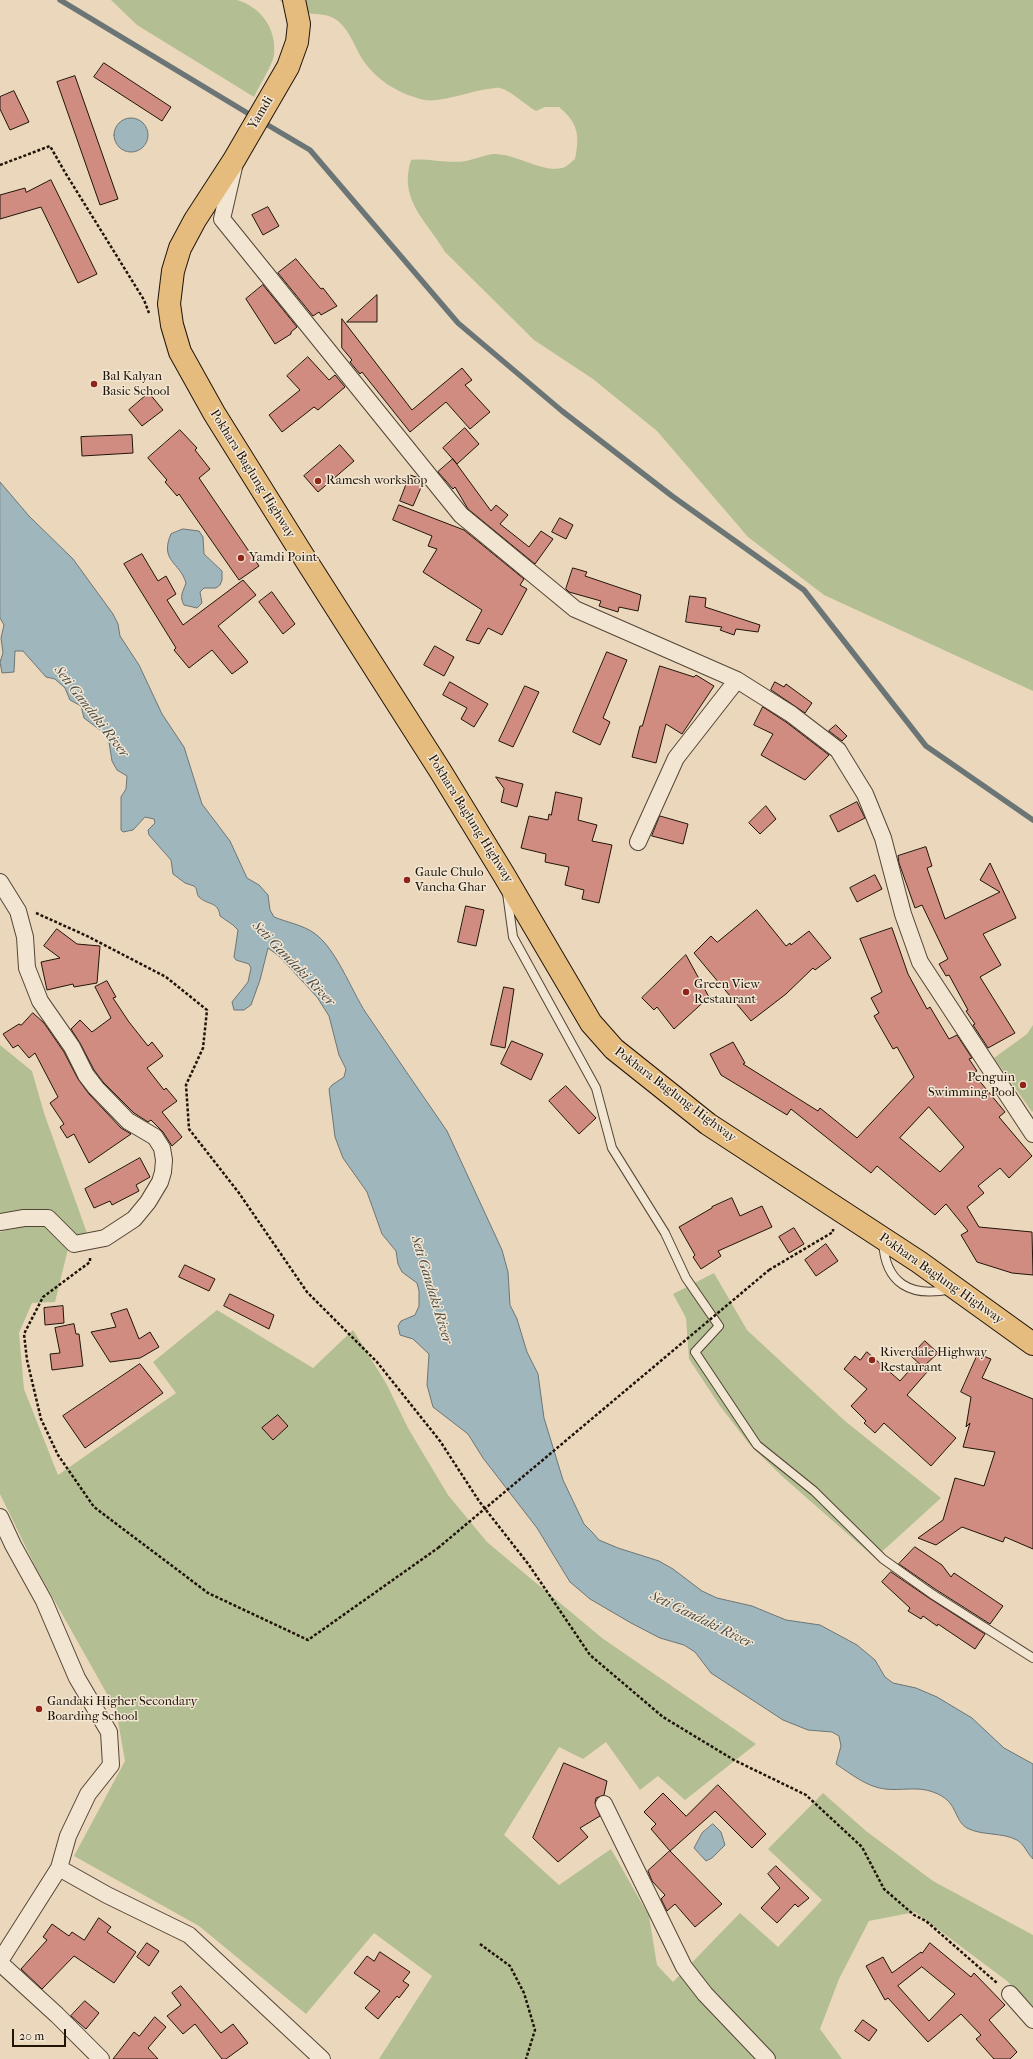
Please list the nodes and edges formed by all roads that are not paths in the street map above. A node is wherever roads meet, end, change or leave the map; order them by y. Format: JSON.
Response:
{"nodes":[{"id":1,"x":294,"y":0,"type":"edge"},
{"id":2,"x":234,"y":160,"type":"junction"},
{"id":3,"x":737,"y":680,"type":"junction"},
{"id":4,"x":638,"y":842,"type":"dead end"},
{"id":5,"x":504,"y":875,"type":"junction"},
{"id":6,"x":0,"y":882,"type":"edge"},
{"id":7,"x":1033,"y":1134,"type":"edge"},
{"id":8,"x":0,"y":1222,"type":"edge"},
{"id":9,"x":1033,"y":1344,"type":"edge"},
{"id":10,"x":0,"y":1517,"type":"edge"},
{"id":11,"x":1033,"y":1658,"type":"edge"},
{"id":12,"x":604,"y":1804,"type":"dead end"},
{"id":13,"x":59,"y":1868,"type":"junction"},
{"id":14,"x":0,"y":1962,"type":"edge"},
{"id":15,"x":1010,"y":1994,"type":"road end"},
{"id":16,"x":1033,"y":2020,"type":"edge"},
{"id":17,"x":101,"y":2059,"type":"edge"},
{"id":18,"x":322,"y":2059,"type":"edge"},
{"id":19,"x":767,"y":2059,"type":"edge"}],
"edges":[{"from":1,"to":2,"type":"highway","name":"Yamdi"},
{"from":2,"to":3,"type":"street"},
{"from":2,"to":5,"type":"highway","name":"Pokhara Baglung Highway"},
{"from":3,"to":4,"type":"street"},
{"from":3,"to":7,"type":"street"},
{"from":5,"to":9,"type":"highway","name":"Pokhara Baglung Highway"},
{"from":5,"to":11,"type":"lane"},
{"from":6,"to":8,"type":"street"},
{"from":10,"to":13,"type":"street"},
{"from":12,"to":19,"type":"street"},
{"from":13,"to":14,"type":"street"},
{"from":13,"to":18,"type":"street"},
{"from":14,"to":17,"type":"street"},
{"from":15,"to":16,"type":"street"}]}
